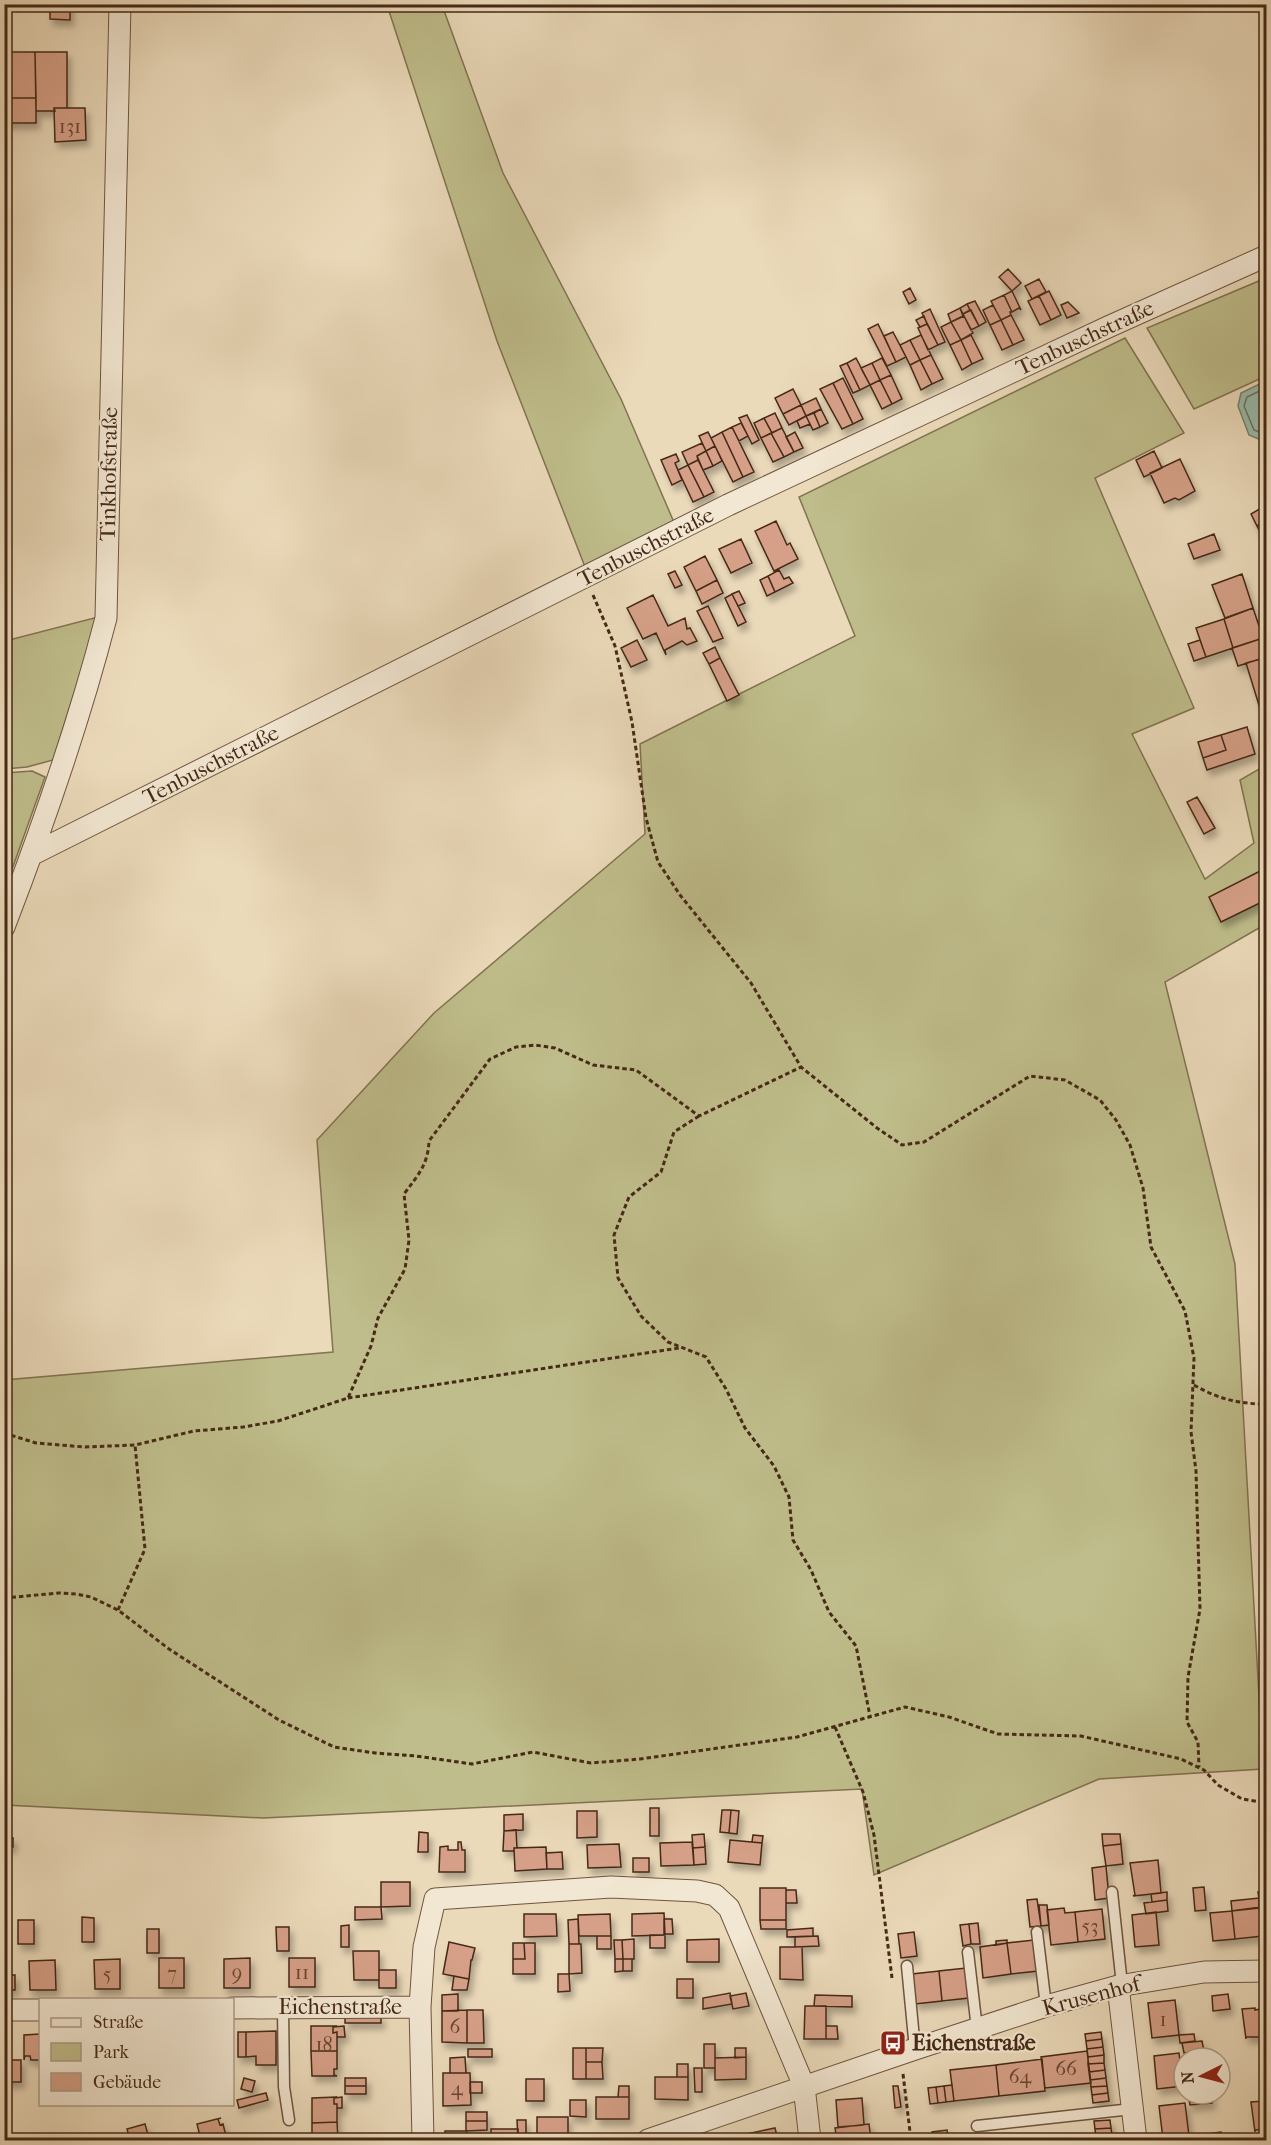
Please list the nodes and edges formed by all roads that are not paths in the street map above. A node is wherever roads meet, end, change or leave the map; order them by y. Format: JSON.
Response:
{"nodes":[{"id":1,"x":120,"y":4,"type":"edge"},
{"id":2,"x":1266,"y":256,"type":"edge"},
{"id":3,"x":33,"y":854,"type":"junction"},
{"id":4,"x":4,"y":927,"type":"edge"},
{"id":5,"x":1112,"y":1892,"type":"dead end"},
{"id":6,"x":1037,"y":1932,"type":"dead end"},
{"id":7,"x":968,"y":1952,"type":"dead end"},
{"id":8,"x":907,"y":1966,"type":"dead end"},
{"id":9,"x":1266,"y":1971,"type":"edge"},
{"id":10,"x":1120,"y":1985,"type":"junction"},
{"id":11,"x":420,"y":2007,"type":"junction"},
{"id":12,"x":1046,"y":2007,"type":"junction"},
{"id":13,"x":234,"y":2008,"type":"edge"},
{"id":14,"x":283,"y":2008,"type":"junction"},
{"id":15,"x":4,"y":2010,"type":"edge"},
{"id":16,"x":39,"y":2010,"type":"edge"},
{"id":17,"x":977,"y":2029,"type":"junction"},
{"id":18,"x":908,"y":2052,"type":"junction"},
{"id":19,"x":804,"y":2086,"type":"junction"},
{"id":20,"x":1132,"y":2109,"type":"junction"},
{"id":21,"x":289,"y":2120,"type":"dead end"},
{"id":22,"x":977,"y":2126,"type":"dead end"},
{"id":23,"x":423,"y":2140,"type":"edge"},
{"id":24,"x":648,"y":2140,"type":"edge"},
{"id":25,"x":810,"y":2140,"type":"edge"},
{"id":26,"x":1136,"y":2140,"type":"edge"}],
"edges":[{"from":1,"to":3,"type":"street","name":"Tinkhofstraße"},
{"from":2,"to":3,"type":"street","name":"Tenbuschstraße"},
{"from":3,"to":4,"type":"street","name":"Tinkhofstraße"},
{"from":5,"to":10,"type":"lane"},
{"from":6,"to":12,"type":"lane"},
{"from":7,"to":17,"type":"lane"},
{"from":8,"to":18,"type":"lane"},
{"from":9,"to":10,"type":"street","name":"Krusenhof"},
{"from":10,"to":12,"type":"street","name":"Krusenhof"},
{"from":10,"to":20,"type":"street"},
{"from":11,"to":14,"type":"street","name":"Eichenstraße"},
{"from":11,"to":19,"type":"street","name":"Eichenstraße"},
{"from":11,"to":23,"type":"street"},
{"from":12,"to":17,"type":"street","name":"Krusenhof"},
{"from":13,"to":14,"type":"street","name":"Eichenstraße"},
{"from":14,"to":21,"type":"lane"},
{"from":15,"to":16,"type":"street"},
{"from":17,"to":18,"type":"street","name":"Krusenhof"},
{"from":18,"to":19,"type":"street","name":"Krusenhof"},
{"from":19,"to":24,"type":"street","name":"Krusenhof"},
{"from":19,"to":25,"type":"street"},
{"from":20,"to":22,"type":"lane"},
{"from":20,"to":26,"type":"street"}]}
